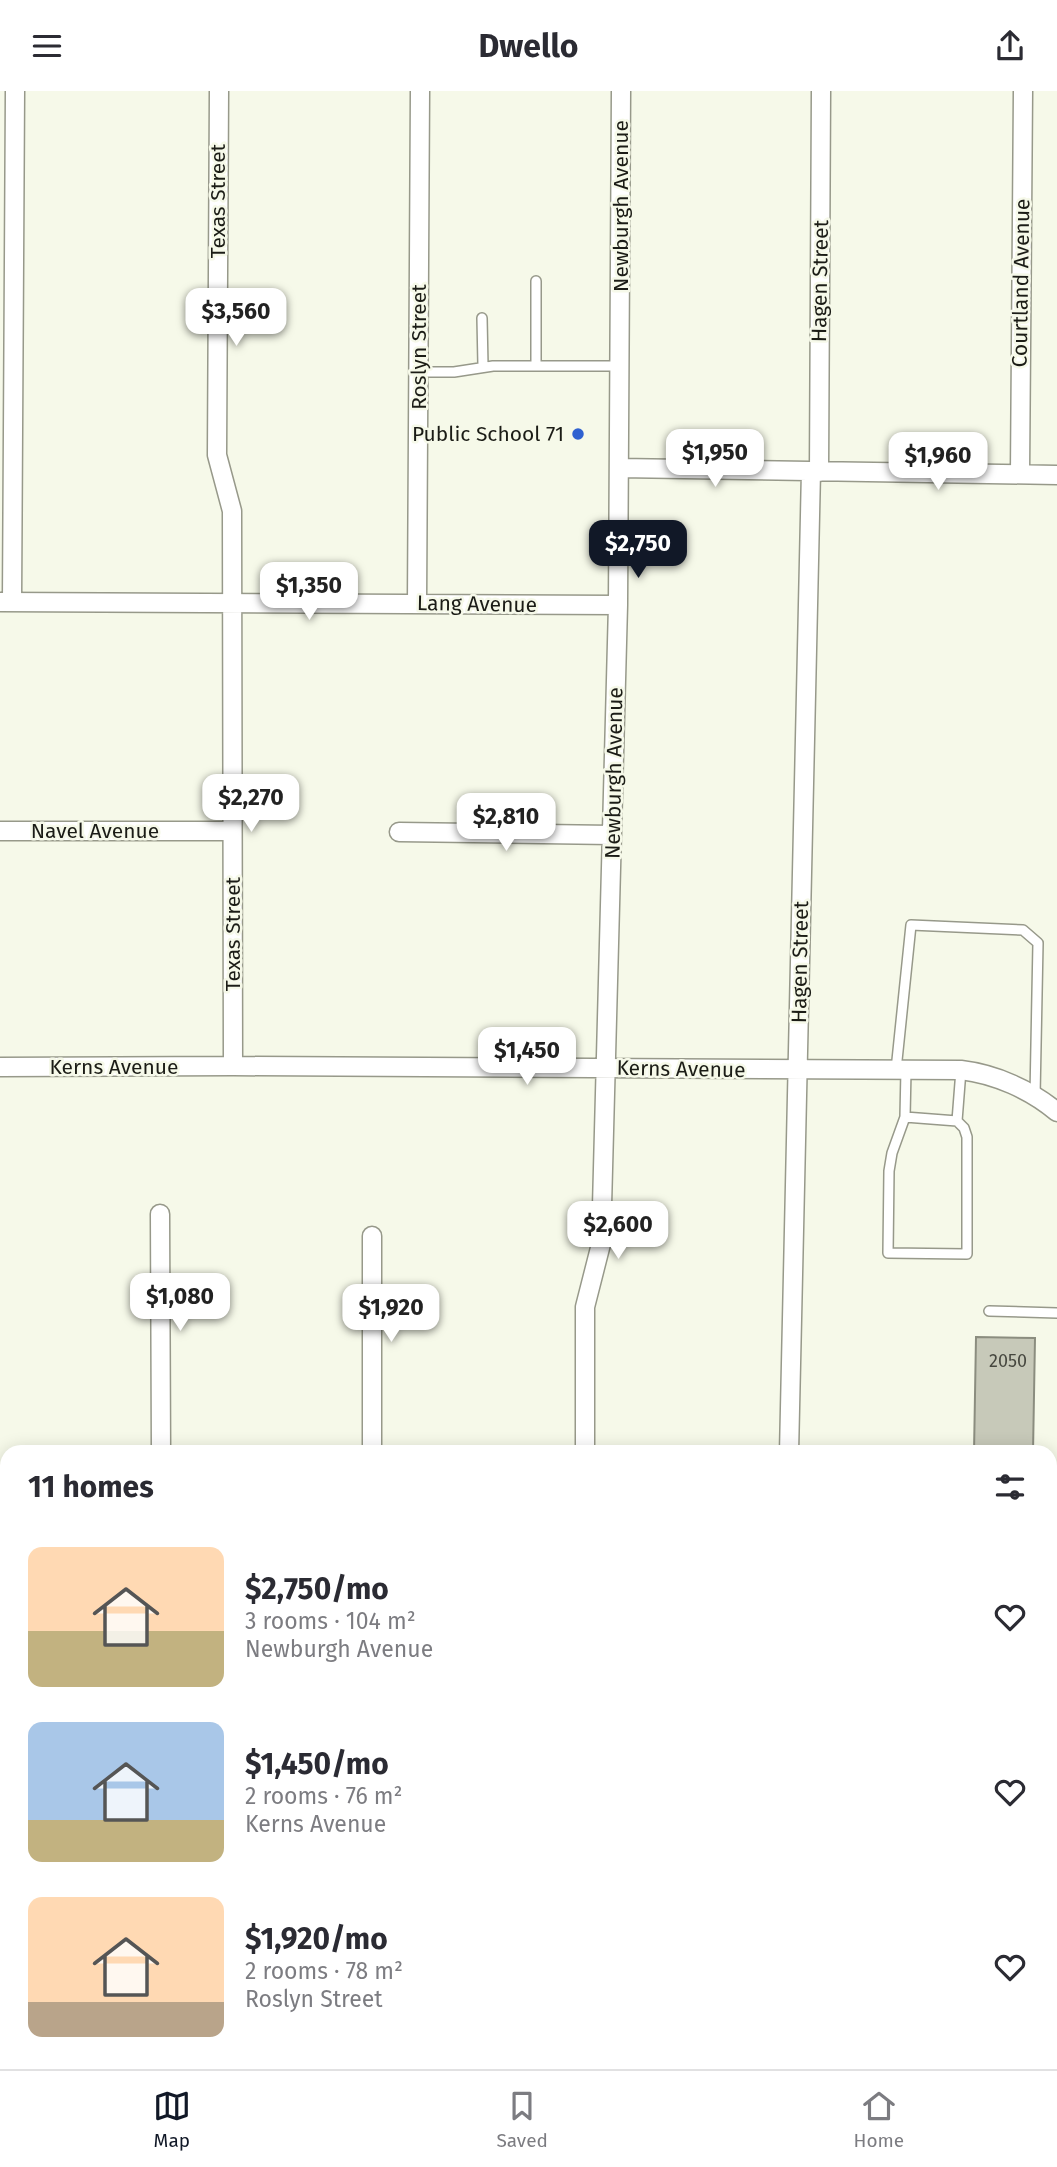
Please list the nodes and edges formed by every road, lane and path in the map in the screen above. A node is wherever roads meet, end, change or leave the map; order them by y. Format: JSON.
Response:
{"nodes":[{"id":1,"x":15,"y":91,"type":"edge"},
{"id":2,"x":219,"y":91,"type":"edge"},
{"id":3,"x":420,"y":91,"type":"edge"},
{"id":4,"x":621,"y":91,"type":"edge"},
{"id":5,"x":821,"y":91,"type":"edge"},
{"id":6,"x":1023,"y":91,"type":"edge"},
{"id":7,"x":536,"y":281,"type":"dead end"},
{"id":8,"x":482,"y":318,"type":"dead end"},
{"id":9,"x":483,"y":366,"type":"junction"},
{"id":10,"x":536,"y":366,"type":"junction"},
{"id":11,"x":621,"y":366,"type":"junction"},
{"id":12,"x":419,"y":372,"type":"junction"},
{"id":13,"x":620,"y":468,"type":"junction"},
{"id":14,"x":815,"y":471,"type":"junction"},
{"id":15,"x":1020,"y":474,"type":"junction"},
{"id":16,"x":1057,"y":475,"type":"edge"},
{"id":17,"x":6,"y":602,"type":"edge"},
{"id":18,"x":233,"y":603,"type":"junction"},
{"id":19,"x":418,"y":604,"type":"junction"},
{"id":20,"x":618,"y":605,"type":"junction"},
{"id":21,"x":0,"y":831,"type":"edge"},
{"id":22,"x":232,"y":831,"type":"junction"},
{"id":23,"x":399,"y":832,"type":"dead end"},
{"id":24,"x":612,"y":835,"type":"junction"},
{"id":25,"x":233,"y":1066,"type":"junction"},
{"id":26,"x":0,"y":1067,"type":"edge"},
{"id":27,"x":606,"y":1068,"type":"junction"},
{"id":28,"x":797,"y":1070,"type":"junction"},
{"id":29,"x":901,"y":1070,"type":"junction"},
{"id":30,"x":961,"y":1070,"type":"junction"},
{"id":31,"x":1035,"y":1096,"type":"junction"},
{"id":32,"x":1057,"y":1112,"type":"edge"},
{"id":33,"x":905,"y":1117,"type":"junction"},
{"id":34,"x":957,"y":1121,"type":"junction"},
{"id":35,"x":160,"y":1214,"type":"dead end"},
{"id":36,"x":372,"y":1236,"type":"dead end"},
{"id":37,"x":989,"y":1311,"type":"dead end"},
{"id":38,"x":1057,"y":1313,"type":"edge"},
{"id":39,"x":161,"y":1445,"type":"edge"},
{"id":40,"x":372,"y":1445,"type":"edge"},
{"id":41,"x":585,"y":1445,"type":"edge"},
{"id":42,"x":789,"y":1445,"type":"edge"}],
"edges":[{"from":1,"to":17,"type":"street"},
{"from":2,"to":18,"type":"street","name":"Texas Street"},
{"from":3,"to":12,"type":"street","name":"Roslyn Street"},
{"from":4,"to":11,"type":"street","name":"Newburgh Avenue"},
{"from":5,"to":14,"type":"street","name":"Hagen Street"},
{"from":6,"to":15,"type":"street","name":"Courtland Avenue"},
{"from":7,"to":10,"type":"lane"},
{"from":8,"to":9,"type":"lane"},
{"from":9,"to":10,"type":"lane"},
{"from":9,"to":12,"type":"lane"},
{"from":10,"to":11,"type":"lane"},
{"from":11,"to":13,"type":"street","name":"Newburgh Avenue"},
{"from":12,"to":19,"type":"street","name":"Roslyn Street"},
{"from":13,"to":14,"type":"street"},
{"from":13,"to":20,"type":"street","name":"Newburgh Avenue"},
{"from":14,"to":15,"type":"street"},
{"from":14,"to":28,"type":"street","name":"Hagen Street"},
{"from":15,"to":16,"type":"street"},
{"from":17,"to":18,"type":"street","name":"Lang Avenue"},
{"from":18,"to":19,"type":"street","name":"Lang Avenue"},
{"from":18,"to":22,"type":"street","name":"Texas Street"},
{"from":19,"to":20,"type":"street","name":"Lang Avenue"},
{"from":20,"to":24,"type":"street","name":"Newburgh Avenue"},
{"from":21,"to":22,"type":"street","name":"Navel Avenue"},
{"from":22,"to":25,"type":"street","name":"Texas Street"},
{"from":23,"to":24,"type":"street"},
{"from":24,"to":27,"type":"street","name":"Newburgh Avenue"},
{"from":25,"to":26,"type":"street","name":"Kerns Avenue"},
{"from":25,"to":27,"type":"street","name":"Kerns Avenue"},
{"from":27,"to":28,"type":"street","name":"Kerns Avenue"},
{"from":27,"to":41,"type":"street","name":"Newburgh Avenue"},
{"from":28,"to":29,"type":"street","name":"Kerns Avenue"},
{"from":28,"to":42,"type":"street","name":"Hagen Street"},
{"from":29,"to":30,"type":"street","name":"Kerns Avenue"},
{"from":29,"to":31,"type":"lane"},
{"from":29,"to":33,"type":"lane"},
{"from":30,"to":31,"type":"street","name":"Kerns Avenue"},
{"from":30,"to":34,"type":"lane"},
{"from":31,"to":32,"type":"street","name":"Kerns Avenue"},
{"from":33,"to":34,"type":"lane"},
{"from":33,"to":34,"type":"lane"},
{"from":35,"to":39,"type":"street"},
{"from":36,"to":40,"type":"street"},
{"from":37,"to":38,"type":"lane"}]}
